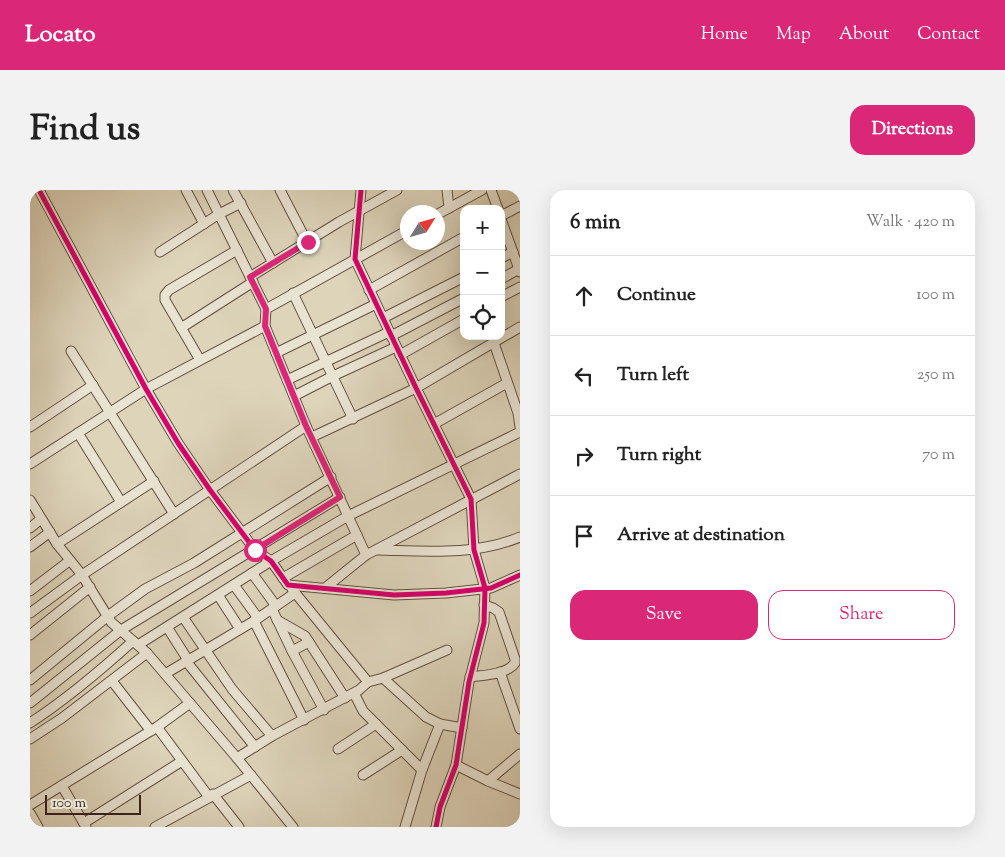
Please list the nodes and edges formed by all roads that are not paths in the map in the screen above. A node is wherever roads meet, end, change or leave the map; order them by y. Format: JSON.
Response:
{"nodes":[{"id":1,"x":39,"y":190,"type":"edge"},
{"id":2,"x":186,"y":190,"type":"edge"},
{"id":3,"x":207,"y":190,"type":"edge"},
{"id":4,"x":233,"y":190,"type":"edge"},
{"id":5,"x":280,"y":190,"type":"edge"},
{"id":6,"x":361,"y":190,"type":"edge"},
{"id":7,"x":397,"y":190,"type":"edge"},
{"id":8,"x":447,"y":190,"type":"edge"},
{"id":9,"x":482,"y":190,"type":"edge"},
{"id":10,"x":491,"y":190,"type":"edge"},
{"id":11,"x":241,"y":204,"type":"junction"},
{"id":12,"x":497,"y":205,"type":"edge"},
{"id":13,"x":520,"y":206,"type":"edge"},
{"id":14,"x":449,"y":208,"type":"junction"},
{"id":15,"x":359,"y":210,"type":"junction"},
{"id":16,"x":445,"y":210,"type":"edge"},
{"id":17,"x":219,"y":214,"type":"junction"},
{"id":18,"x":505,"y":215,"type":"edge"},
{"id":19,"x":204,"y":224,"type":"junction"},
{"id":20,"x":505,"y":229,"type":"edge"},
{"id":21,"x":400,"y":234,"type":"edge"},
{"id":22,"x":460,"y":239,"type":"edge"},
{"id":23,"x":308,"y":242,"type":"junction"},
{"id":24,"x":236,"y":250,"type":"junction"},
{"id":25,"x":160,"y":252,"type":"dead end"},
{"id":26,"x":513,"y":252,"type":"junction"},
{"id":27,"x":505,"y":256,"type":"edge"},
{"id":28,"x":355,"y":259,"type":"junction"},
{"id":29,"x":274,"y":263,"type":"junction"},
{"id":30,"x":519,"y":271,"type":"edge"},
{"id":31,"x":505,"y":277,"type":"edge"},
{"id":32,"x":460,"y":279,"type":"edge"},
{"id":33,"x":252,"y":280,"type":"junction"},
{"id":34,"x":520,"y":287,"type":"edge"},
{"id":35,"x":369,"y":290,"type":"junction"},
{"id":36,"x":293,"y":293,"type":"junction"},
{"id":37,"x":505,"y":295,"type":"edge"},
{"id":38,"x":460,"y":300,"type":"edge"},
{"id":39,"x":376,"y":304,"type":"junction"},
{"id":40,"x":266,"y":309,"type":"junction"},
{"id":41,"x":383,"y":318,"type":"junction"},
{"id":42,"x":460,"y":320,"type":"edge"},
{"id":43,"x":265,"y":326,"type":"junction"},
{"id":44,"x":520,"y":327,"type":"edge"},
{"id":45,"x":181,"y":328,"type":"junction"},
{"id":46,"x":313,"y":334,"type":"junction"},
{"id":47,"x":390,"y":334,"type":"junction"},
{"id":48,"x":494,"y":343,"type":"junction"},
{"id":49,"x":71,"y":351,"type":"dead end"},
{"id":50,"x":398,"y":351,"type":"junction"},
{"id":51,"x":276,"y":353,"type":"junction"},
{"id":52,"x":200,"y":360,"type":"junction"},
{"id":53,"x":326,"y":362,"type":"junction"},
{"id":54,"x":333,"y":376,"type":"junction"},
{"id":55,"x":287,"y":380,"type":"junction"},
{"id":56,"x":507,"y":383,"type":"junction"},
{"id":57,"x":93,"y":385,"type":"junction"},
{"id":58,"x":146,"y":388,"type":"junction"},
{"id":59,"x":416,"y":388,"type":"junction"},
{"id":60,"x":294,"y":396,"type":"junction"},
{"id":61,"x":110,"y":412,"type":"junction"},
{"id":62,"x":353,"y":419,"type":"junction"},
{"id":63,"x":434,"y":424,"type":"junction"},
{"id":64,"x":306,"y":426,"type":"junction"},
{"id":65,"x":30,"y":427,"type":"edge"},
{"id":66,"x":520,"y":427,"type":"edge"},
{"id":67,"x":520,"y":432,"type":"edge"},
{"id":68,"x":78,"y":433,"type":"junction"},
{"id":69,"x":312,"y":437,"type":"junction"},
{"id":70,"x":454,"y":463,"type":"junction"},
{"id":71,"x":30,"y":464,"type":"edge"},
{"id":72,"x":520,"y":474,"type":"edge"},
{"id":73,"x":331,"y":477,"type":"junction"},
{"id":74,"x":154,"y":481,"type":"junction"},
{"id":75,"x":210,"y":490,"type":"junction"},
{"id":76,"x":340,"y":497,"type":"junction"},
{"id":77,"x":471,"y":499,"type":"junction"},
{"id":78,"x":121,"y":502,"type":"junction"},
{"id":79,"x":31,"y":503,"type":"edge"},
{"id":80,"x":174,"y":514,"type":"junction"},
{"id":81,"x":348,"y":516,"type":"junction"},
{"id":82,"x":41,"y":519,"type":"junction"},
{"id":83,"x":30,"y":528,"type":"edge"},
{"id":84,"x":50,"y":532,"type":"junction"},
{"id":85,"x":242,"y":533,"type":"junction"},
{"id":86,"x":357,"y":535,"type":"junction"},
{"id":87,"x":520,"y":537,"type":"edge"},
{"id":88,"x":57,"y":544,"type":"junction"},
{"id":89,"x":30,"y":547,"type":"edge"},
{"id":90,"x":255,"y":550,"type":"junction"},
{"id":91,"x":375,"y":550,"type":"junction"},
{"id":92,"x":474,"y":550,"type":"junction"},
{"id":93,"x":366,"y":555,"type":"junction"},
{"id":94,"x":70,"y":561,"type":"junction"},
{"id":95,"x":271,"y":562,"type":"junction"},
{"id":96,"x":252,"y":573,"type":"junction"},
{"id":97,"x":82,"y":575,"type":"junction"},
{"id":98,"x":519,"y":578,"type":"edge"},
{"id":99,"x":286,"y":582,"type":"junction"},
{"id":100,"x":234,"y":585,"type":"junction"},
{"id":101,"x":90,"y":587,"type":"junction"},
{"id":102,"x":326,"y":588,"type":"junction"},
{"id":103,"x":485,"y":588,"type":"junction"},
{"id":104,"x":30,"y":591,"type":"edge"},
{"id":105,"x":295,"y":593,"type":"junction"},
{"id":106,"x":218,"y":595,"type":"junction"},
{"id":107,"x":484,"y":605,"type":"junction"},
{"id":108,"x":274,"y":607,"type":"junction"},
{"id":109,"x":30,"y":613,"type":"edge"},
{"id":110,"x":108,"y":616,"type":"junction"},
{"id":111,"x":183,"y":617,"type":"junction"},
{"id":112,"x":256,"y":619,"type":"junction"},
{"id":113,"x":277,"y":620,"type":"junction"},
{"id":114,"x":167,"y":627,"type":"junction"},
{"id":115,"x":240,"y":629,"type":"junction"},
{"id":116,"x":121,"y":630,"type":"junction"},
{"id":117,"x":30,"y":634,"type":"edge"},
{"id":118,"x":309,"y":642,"type":"junction"},
{"id":119,"x":136,"y":643,"type":"junction"},
{"id":120,"x":205,"y":650,"type":"junction"},
{"id":121,"x":447,"y":650,"type":"dead end"},
{"id":122,"x":292,"y":651,"type":"junction"},
{"id":123,"x":148,"y":653,"type":"junction"},
{"id":124,"x":517,"y":657,"type":"edge"},
{"id":125,"x":187,"y":661,"type":"junction"},
{"id":126,"x":500,"y":672,"type":"junction"},
{"id":127,"x":165,"y":674,"type":"junction"},
{"id":128,"x":470,"y":677,"type":"junction"},
{"id":129,"x":383,"y":678,"type":"junction"},
{"id":130,"x":30,"y":680,"type":"edge"},
{"id":131,"x":112,"y":680,"type":"junction"},
{"id":132,"x":368,"y":682,"type":"junction"},
{"id":133,"x":354,"y":693,"type":"junction"},
{"id":134,"x":345,"y":698,"type":"junction"},
{"id":135,"x":30,"y":703,"type":"edge"},
{"id":136,"x":190,"y":703,"type":"junction"},
{"id":137,"x":324,"y":710,"type":"junction"},
{"id":138,"x":304,"y":720,"type":"junction"},
{"id":139,"x":30,"y":723,"type":"edge"},
{"id":140,"x":376,"y":724,"type":"junction"},
{"id":141,"x":440,"y":724,"type":"junction"},
{"id":142,"x":462,"y":728,"type":"junction"},
{"id":143,"x":154,"y":729,"type":"junction"},
{"id":144,"x":520,"y":729,"type":"edge"},
{"id":145,"x":272,"y":736,"type":"junction"},
{"id":146,"x":30,"y":739,"type":"edge"},
{"id":147,"x":255,"y":747,"type":"junction"},
{"id":148,"x":338,"y":748,"type":"dead end"},
{"id":149,"x":402,"y":750,"type":"junction"},
{"id":150,"x":520,"y":754,"type":"edge"},
{"id":151,"x":237,"y":758,"type":"junction"},
{"id":152,"x":182,"y":760,"type":"junction"},
{"id":153,"x":456,"y":765,"type":"junction"},
{"id":154,"x":422,"y":770,"type":"junction"},
{"id":155,"x":251,"y":775,"type":"junction"},
{"id":156,"x":363,"y":775,"type":"dead end"},
{"id":157,"x":488,"y":781,"type":"junction"},
{"id":158,"x":62,"y":786,"type":"junction"},
{"id":159,"x":520,"y":794,"type":"edge"},
{"id":160,"x":211,"y":796,"type":"junction"},
{"id":161,"x":30,"y":805,"type":"edge"},
{"id":162,"x":30,"y":813,"type":"edge"},
{"id":163,"x":170,"y":819,"type":"junction"},
{"id":164,"x":85,"y":825,"type":"edge"},
{"id":165,"x":38,"y":827,"type":"edge"},
{"id":166,"x":155,"y":827,"type":"edge"},
{"id":167,"x":176,"y":827,"type":"edge"},
{"id":168,"x":239,"y":827,"type":"edge"},
{"id":169,"x":293,"y":827,"type":"edge"},
{"id":170,"x":405,"y":827,"type":"edge"},
{"id":171,"x":436,"y":827,"type":"edge"}],
"edges":[{"from":1,"to":58,"type":"street"},
{"from":2,"to":19,"type":"street"},
{"from":3,"to":17,"type":"street"},
{"from":4,"to":11,"type":"street"},
{"from":5,"to":23,"type":"street"},
{"from":6,"to":15,"type":"street"},
{"from":7,"to":15,"type":"street"},
{"from":8,"to":14,"type":"street"},
{"from":9,"to":14,"type":"street"},
{"from":10,"to":12,"type":"street"},
{"from":11,"to":17,"type":"street"},
{"from":11,"to":29,"type":"street"},
{"from":13,"to":18,"type":"street"},
{"from":14,"to":16,"type":"street"},
{"from":15,"to":23,"type":"street"},
{"from":15,"to":28,"type":"street"},
{"from":17,"to":19,"type":"street"},
{"from":17,"to":24,"type":"street"},
{"from":19,"to":25,"type":"street"},
{"from":20,"to":26,"type":"street"},
{"from":21,"to":28,"type":"street"},
{"from":22,"to":35,"type":"street"},
{"from":23,"to":29,"type":"street"},
{"from":24,"to":33,"type":"street"},
{"from":24,"to":45,"type":"street"},
{"from":26,"to":27,"type":"street"},
{"from":26,"to":30,"type":"street"},
{"from":28,"to":35,"type":"street"},
{"from":28,"to":36,"type":"street"},
{"from":29,"to":33,"type":"street"},
{"from":30,"to":31,"type":"street"},
{"from":32,"to":41,"type":"street"},
{"from":33,"to":40,"type":"street"},
{"from":33,"to":45,"type":"street"},
{"from":34,"to":37,"type":"street"},
{"from":35,"to":39,"type":"street"},
{"from":36,"to":40,"type":"street"},
{"from":36,"to":46,"type":"street"},
{"from":38,"to":47,"type":"street"},
{"from":39,"to":41,"type":"street"},
{"from":39,"to":46,"type":"street"},
{"from":40,"to":43,"type":"street"},
{"from":41,"to":47,"type":"street"},
{"from":42,"to":50,"type":"street"},
{"from":43,"to":51,"type":"street"},
{"from":43,"to":52,"type":"street"},
{"from":44,"to":48,"type":"street"},
{"from":45,"to":52,"type":"street"},
{"from":46,"to":51,"type":"street"},
{"from":46,"to":53,"type":"street"},
{"from":47,"to":50,"type":"street"},
{"from":47,"to":53,"type":"street"},
{"from":48,"to":56,"type":"street"},
{"from":48,"to":59,"type":"street"},
{"from":49,"to":57,"type":"street"},
{"from":50,"to":54,"type":"street"},
{"from":50,"to":59,"type":"street"},
{"from":51,"to":55,"type":"street"},
{"from":52,"to":58,"type":"street"},
{"from":53,"to":54,"type":"street"},
{"from":53,"to":55,"type":"street"},
{"from":54,"to":60,"type":"street"},
{"from":54,"to":62,"type":"street"},
{"from":55,"to":60,"type":"street"},
{"from":56,"to":63,"type":"street"},
{"from":56,"to":66,"type":"street"},
{"from":57,"to":61,"type":"street"},
{"from":57,"to":65,"type":"street"},
{"from":58,"to":61,"type":"street"},
{"from":58,"to":75,"type":"street"},
{"from":59,"to":62,"type":"street"},
{"from":59,"to":63,"type":"street"},
{"from":60,"to":64,"type":"street"},
{"from":61,"to":68,"type":"street"},
{"from":61,"to":74,"type":"street"},
{"from":62,"to":69,"type":"street"},
{"from":63,"to":70,"type":"street"},
{"from":64,"to":69,"type":"street"},
{"from":64,"to":75,"type":"street"},
{"from":67,"to":70,"type":"street"},
{"from":68,"to":71,"type":"street"},
{"from":68,"to":78,"type":"street"},
{"from":69,"to":73,"type":"street"},
{"from":70,"to":77,"type":"street"},
{"from":70,"to":81,"type":"street"},
{"from":72,"to":77,"type":"street"},
{"from":73,"to":76,"type":"street"},
{"from":73,"to":85,"type":"street"},
{"from":74,"to":78,"type":"street"},
{"from":74,"to":80,"type":"street"},
{"from":75,"to":80,"type":"street"},
{"from":75,"to":85,"type":"street"},
{"from":76,"to":81,"type":"street"},
{"from":76,"to":90,"type":"street"},
{"from":77,"to":91,"type":"street"},
{"from":77,"to":92,"type":"street"},
{"from":78,"to":88,"type":"street"},
{"from":79,"to":82,"type":"street"},
{"from":80,"to":97,"type":"street"},
{"from":81,"to":86,"type":"street"},
{"from":81,"to":95,"type":"street"},
{"from":82,"to":83,"type":"street"},
{"from":82,"to":84,"type":"street"},
{"from":84,"to":88,"type":"street"},
{"from":84,"to":89,"type":"street"},
{"from":85,"to":90,"type":"street"},
{"from":85,"to":110,"type":"street"},
{"from":86,"to":93,"type":"street"},
{"from":86,"to":99,"type":"street"},
{"from":87,"to":92,"type":"street"},
{"from":88,"to":94,"type":"street"},
{"from":90,"to":95,"type":"street"},
{"from":90,"to":116,"type":"street"},
{"from":91,"to":92,"type":"street"},
{"from":91,"to":93,"type":"street"},
{"from":92,"to":103,"type":"street"},
{"from":93,"to":102,"type":"street"},
{"from":94,"to":97,"type":"street"},
{"from":94,"to":104,"type":"street"},
{"from":95,"to":96,"type":"street"},
{"from":95,"to":99,"type":"street"},
{"from":96,"to":100,"type":"street"},
{"from":96,"to":108,"type":"street"},
{"from":97,"to":101,"type":"street"},
{"from":97,"to":109,"type":"street"},
{"from":98,"to":103,"type":"street"},
{"from":99,"to":102,"type":"street"},
{"from":99,"to":105,"type":"street"},
{"from":100,"to":106,"type":"street"},
{"from":100,"to":112,"type":"street"},
{"from":101,"to":110,"type":"street"},
{"from":101,"to":117,"type":"street"},
{"from":102,"to":103,"type":"street"},
{"from":103,"to":107,"type":"street"},
{"from":105,"to":108,"type":"street"},
{"from":105,"to":132,"type":"street"},
{"from":106,"to":111,"type":"street"},
{"from":106,"to":115,"type":"street"},
{"from":107,"to":124,"type":"street"},
{"from":107,"to":128,"type":"street"},
{"from":108,"to":112,"type":"street"},
{"from":108,"to":113,"type":"street"},
{"from":110,"to":116,"type":"street"},
{"from":110,"to":130,"type":"street"},
{"from":111,"to":114,"type":"street"},
{"from":111,"to":120,"type":"street"},
{"from":112,"to":115,"type":"street"},
{"from":112,"to":138,"type":"street"},
{"from":113,"to":118,"type":"street"},
{"from":113,"to":122,"type":"street"},
{"from":114,"to":119,"type":"street"},
{"from":114,"to":125,"type":"street"},
{"from":115,"to":120,"type":"street"},
{"from":116,"to":119,"type":"street"},
{"from":116,"to":135,"type":"street"},
{"from":118,"to":122,"type":"street"},
{"from":118,"to":134,"type":"street"},
{"from":119,"to":123,"type":"street"},
{"from":119,"to":139,"type":"street"},
{"from":120,"to":125,"type":"street"},
{"from":120,"to":145,"type":"street"},
{"from":121,"to":129,"type":"street"},
{"from":122,"to":137,"type":"street"},
{"from":123,"to":127,"type":"street"},
{"from":123,"to":131,"type":"street"},
{"from":124,"to":126,"type":"street"},
{"from":125,"to":127,"type":"street"},
{"from":125,"to":147,"type":"street"},
{"from":126,"to":128,"type":"street"},
{"from":126,"to":144,"type":"street"},
{"from":127,"to":136,"type":"street"},
{"from":128,"to":142,"type":"street"},
{"from":129,"to":132,"type":"street"},
{"from":129,"to":141,"type":"street"},
{"from":131,"to":143,"type":"street"},
{"from":131,"to":146,"type":"street"},
{"from":132,"to":133,"type":"street"},
{"from":133,"to":134,"type":"street"},
{"from":133,"to":140,"type":"street"},
{"from":134,"to":137,"type":"street"},
{"from":136,"to":143,"type":"street"},
{"from":136,"to":151,"type":"street"},
{"from":137,"to":138,"type":"street"},
{"from":138,"to":145,"type":"street"},
{"from":140,"to":148,"type":"street"},
{"from":140,"to":149,"type":"street"},
{"from":141,"to":142,"type":"street"},
{"from":141,"to":154,"type":"street"},
{"from":142,"to":153,"type":"street"},
{"from":143,"to":152,"type":"street"},
{"from":143,"to":158,"type":"street"},
{"from":145,"to":147,"type":"street"},
{"from":147,"to":151,"type":"street"},
{"from":149,"to":154,"type":"street"},
{"from":149,"to":156,"type":"street"},
{"from":150,"to":157,"type":"street"},
{"from":151,"to":155,"type":"street"},
{"from":152,"to":160,"type":"street"},
{"from":152,"to":164,"type":"street"},
{"from":153,"to":157,"type":"street"},
{"from":153,"to":171,"type":"street"},
{"from":154,"to":170,"type":"street"},
{"from":155,"to":160,"type":"street"},
{"from":155,"to":169,"type":"street"},
{"from":157,"to":159,"type":"street"},
{"from":158,"to":161,"type":"street"},
{"from":158,"to":164,"type":"street"},
{"from":160,"to":163,"type":"street"},
{"from":160,"to":168,"type":"street"},
{"from":162,"to":165,"type":"street"},
{"from":163,"to":166,"type":"street"},
{"from":163,"to":167,"type":"street"}]}
